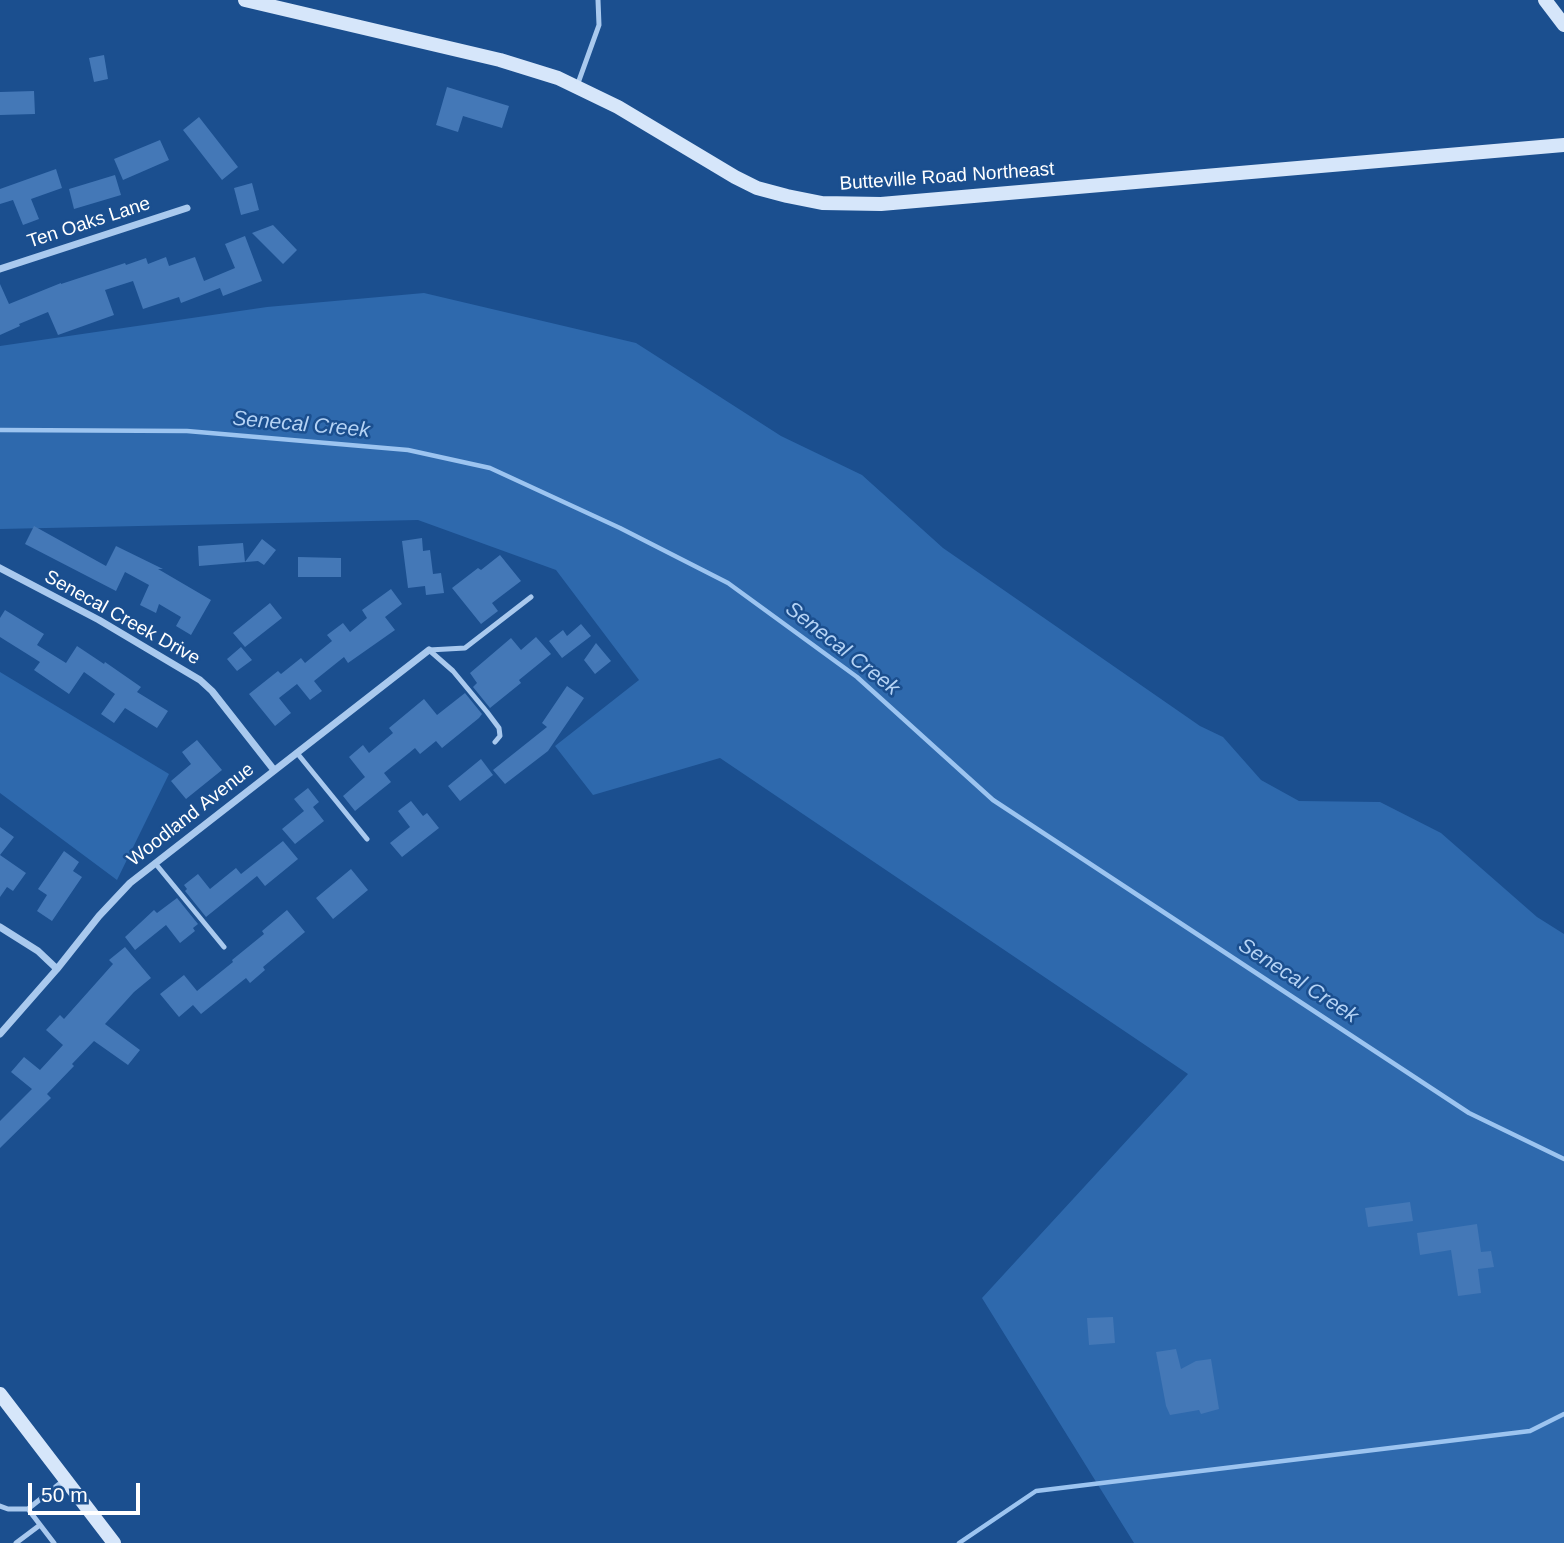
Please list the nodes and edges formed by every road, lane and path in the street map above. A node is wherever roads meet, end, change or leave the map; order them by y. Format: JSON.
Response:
{"nodes":[{"id":1,"x":245,"y":0,"type":"edge"},
{"id":2,"x":598,"y":0,"type":"edge"},
{"id":3,"x":1545,"y":0,"type":"edge"},
{"id":4,"x":1564,"y":25,"type":"edge"},
{"id":5,"x":577,"y":86,"type":"junction"},
{"id":6,"x":1564,"y":145,"type":"edge"},
{"id":7,"x":187,"y":208,"type":"dead end"},
{"id":8,"x":0,"y":269,"type":"edge"},
{"id":9,"x":0,"y":568,"type":"edge"},
{"id":10,"x":531,"y":597,"type":"dead end"},
{"id":11,"x":429,"y":650,"type":"junction"},
{"id":12,"x":495,"y":742,"type":"dead end"},
{"id":13,"x":297,"y":752,"type":"junction"},
{"id":14,"x":274,"y":770,"type":"junction"},
{"id":15,"x":367,"y":839,"type":"dead end"},
{"id":16,"x":155,"y":863,"type":"junction"},
{"id":17,"x":0,"y":928,"type":"edge"},
{"id":18,"x":224,"y":947,"type":"dead end"},
{"id":19,"x":57,"y":969,"type":"junction"},
{"id":20,"x":0,"y":1034,"type":"edge"},
{"id":21,"x":0,"y":1394,"type":"edge"},
{"id":22,"x":65,"y":1479,"type":"junction"},
{"id":23,"x":0,"y":1506,"type":"edge"},
{"id":24,"x":28,"y":1509,"type":"junction"},
{"id":25,"x":40,"y":1525,"type":"junction"},
{"id":26,"x":16,"y":1543,"type":"edge"},
{"id":27,"x":54,"y":1543,"type":"edge"},
{"id":28,"x":114,"y":1543,"type":"edge"}],
"edges":[{"from":1,"to":5,"type":"main road","name":"Butteville Road Northeast"},
{"from":2,"to":5,"type":"lane"},
{"from":3,"to":4,"type":"main road"},
{"from":5,"to":6,"type":"main road","name":"Butteville Road Northeast"},
{"from":7,"to":8,"type":"street","name":"Ten Oaks Lane"},
{"from":9,"to":14,"type":"street","name":"Senecal Creek Drive"},
{"from":10,"to":11,"type":"lane"},
{"from":11,"to":12,"type":"lane"},
{"from":11,"to":13,"type":"street","name":"Woodland Avenue"},
{"from":13,"to":14,"type":"street","name":"Woodland Avenue"},
{"from":13,"to":15,"type":"lane"},
{"from":14,"to":16,"type":"street","name":"Woodland Avenue"},
{"from":16,"to":18,"type":"lane"},
{"from":16,"to":19,"type":"street","name":"Woodland Avenue"},
{"from":17,"to":19,"type":"street"},
{"from":19,"to":20,"type":"street","name":"Woodland Avenue"},
{"from":21,"to":22,"type":"main road"},
{"from":22,"to":24,"type":"lane"},
{"from":22,"to":28,"type":"main road"},
{"from":23,"to":24,"type":"lane"},
{"from":24,"to":25,"type":"lane"},
{"from":25,"to":26,"type":"lane"},
{"from":25,"to":27,"type":"lane"}]}
